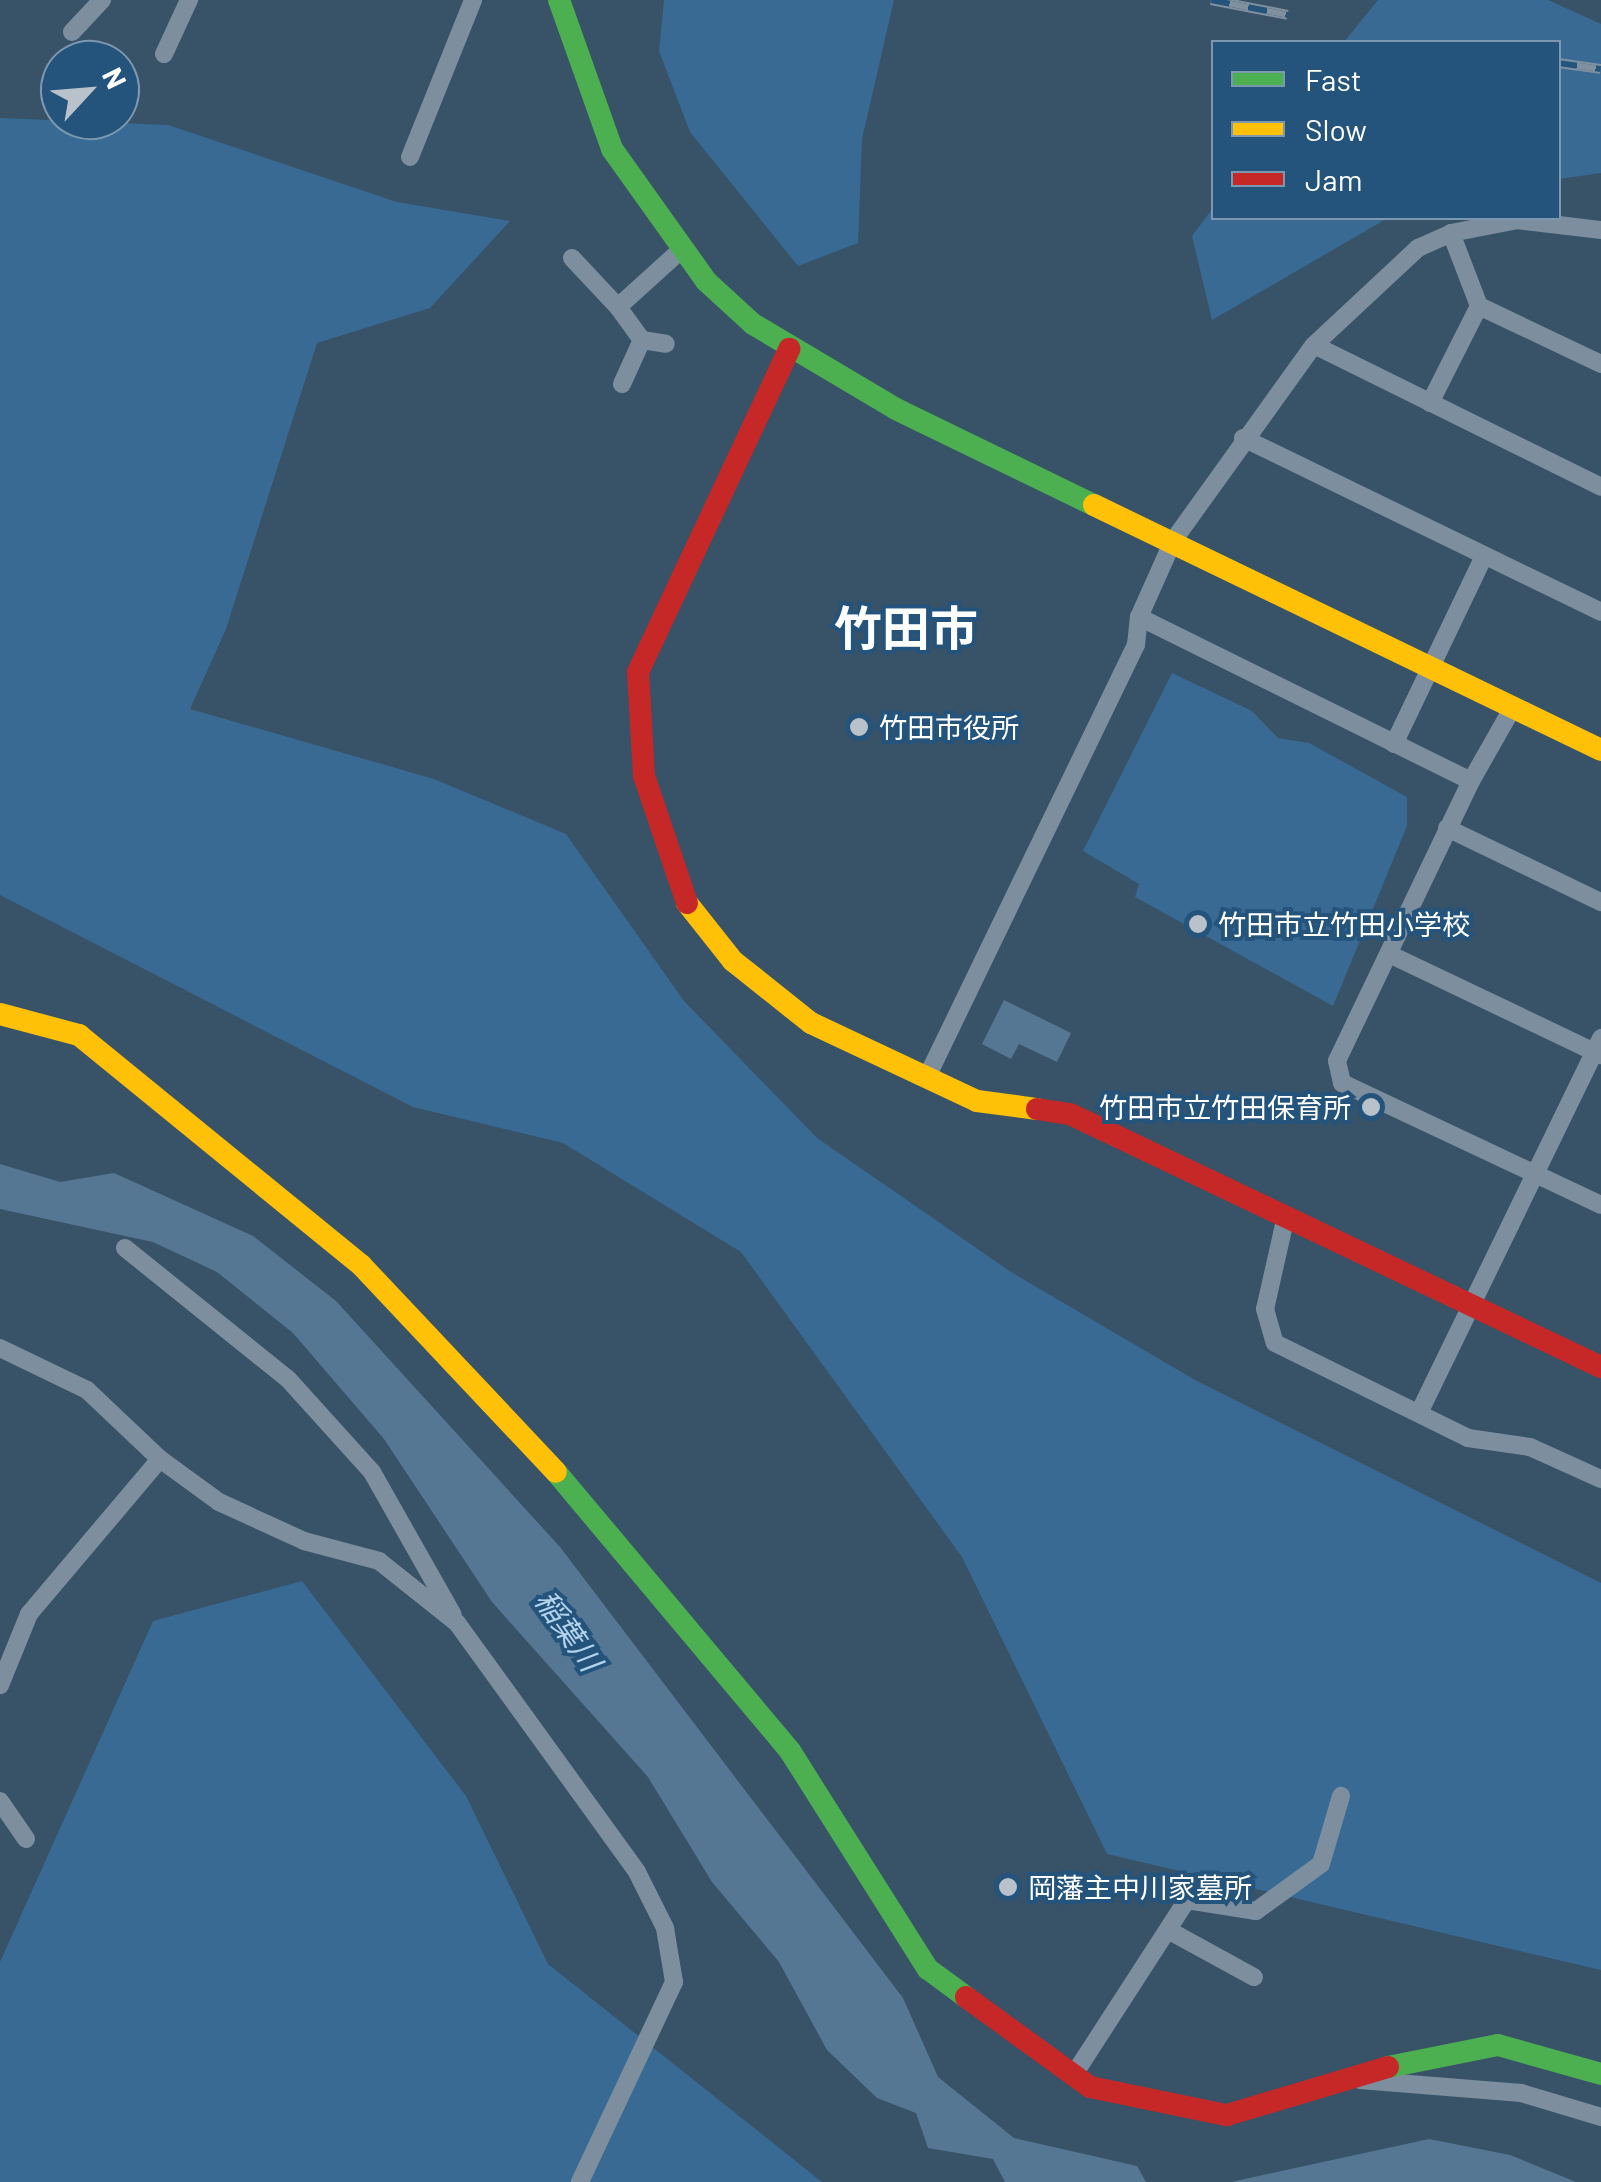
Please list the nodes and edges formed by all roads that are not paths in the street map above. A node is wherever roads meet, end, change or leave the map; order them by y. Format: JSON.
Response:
{"nodes":[{"id":1,"x":102,"y":0,"type":"edge"},
{"id":2,"x":189,"y":0,"type":"edge"},
{"id":3,"x":473,"y":0,"type":"edge"},
{"id":4,"x":559,"y":0,"type":"edge"},
{"id":5,"x":72,"y":32,"type":"dead end"},
{"id":6,"x":164,"y":54,"type":"dead end"},
{"id":7,"x":410,"y":157,"type":"dead end"},
{"id":8,"x":1601,"y":230,"type":"edge"},
{"id":9,"x":1451,"y":233,"type":"junction"},
{"id":10,"x":682,"y":249,"type":"junction"},
{"id":11,"x":572,"y":258,"type":"dead end"},
{"id":12,"x":1479,"y":306,"type":"junction"},
{"id":13,"x":618,"y":308,"type":"junction"},
{"id":14,"x":642,"y":340,"type":"junction"},
{"id":15,"x":666,"y":344,"type":"dead end"},
{"id":16,"x":1314,"y":346,"type":"junction"},
{"id":17,"x":789,"y":349,"type":"junction"},
{"id":18,"x":1601,"y":364,"type":"edge"},
{"id":19,"x":622,"y":384,"type":"dead end"},
{"id":20,"x":1430,"y":402,"type":"junction"},
{"id":21,"x":1243,"y":438,"type":"junction"},
{"id":22,"x":1601,"y":486,"type":"edge"},
{"id":23,"x":1174,"y":541,"type":"junction"},
{"id":24,"x":1484,"y":556,"type":"junction"},
{"id":25,"x":1601,"y":612,"type":"edge"},
{"id":26,"x":1139,"y":617,"type":"junction"},
{"id":27,"x":1431,"y":667,"type":"junction"},
{"id":28,"x":1513,"y":707,"type":"junction"},
{"id":29,"x":1394,"y":744,"type":"junction"},
{"id":30,"x":1601,"y":750,"type":"edge"},
{"id":31,"x":1470,"y":782,"type":"junction"},
{"id":32,"x":1447,"y":828,"type":"junction"},
{"id":33,"x":1601,"y":902,"type":"edge"},
{"id":34,"x":1389,"y":954,"type":"junction"},
{"id":35,"x":0,"y":1014,"type":"edge"},
{"id":36,"x":1599,"y":1048,"type":"edge"},
{"id":37,"x":927,"y":1077,"type":"junction"},
{"id":38,"x":1538,"y":1174,"type":"junction"},
{"id":39,"x":1601,"y":1205,"type":"edge"},
{"id":40,"x":1286,"y":1216,"type":"junction"},
{"id":41,"x":125,"y":1248,"type":"dead end"},
{"id":42,"x":1472,"y":1304,"type":"junction"},
{"id":43,"x":0,"y":1348,"type":"edge"},
{"id":44,"x":1601,"y":1367,"type":"edge"},
{"id":45,"x":1419,"y":1413,"type":"junction"},
{"id":46,"x":160,"y":1459,"type":"junction"},
{"id":47,"x":1601,"y":1479,"type":"edge"},
{"id":48,"x":457,"y":1623,"type":"junction"},
{"id":49,"x":0,"y":1685,"type":"edge"},
{"id":50,"x":1341,"y":1796,"type":"dead end"},
{"id":51,"x":0,"y":1801,"type":"edge"},
{"id":52,"x":26,"y":1839,"type":"dead end"},
{"id":53,"x":1168,"y":1930,"type":"junction"},
{"id":54,"x":1254,"y":1977,"type":"dead end"},
{"id":55,"x":1601,"y":2074,"type":"edge"},
{"id":56,"x":1074,"y":2076,"type":"junction"},
{"id":57,"x":1344,"y":2079,"type":"junction"},
{"id":58,"x":1601,"y":2117,"type":"edge"},
{"id":59,"x":580,"y":2182,"type":"edge"}],
"edges":[{"from":1,"to":5,"type":"street"},
{"from":2,"to":6,"type":"street"},
{"from":3,"to":7,"type":"street"},
{"from":4,"to":10,"type":"street"},
{"from":8,"to":9,"type":"street"},
{"from":9,"to":12,"type":"street"},
{"from":9,"to":16,"type":"street"},
{"from":10,"to":13,"type":"street"},
{"from":10,"to":17,"type":"street"},
{"from":11,"to":13,"type":"street"},
{"from":12,"to":18,"type":"street"},
{"from":12,"to":20,"type":"street"},
{"from":13,"to":14,"type":"street"},
{"from":14,"to":15,"type":"street"},
{"from":14,"to":19,"type":"street"},
{"from":16,"to":20,"type":"street"},
{"from":16,"to":21,"type":"street"},
{"from":17,"to":23,"type":"street"},
{"from":17,"to":37,"type":"street"},
{"from":20,"to":22,"type":"street"},
{"from":21,"to":23,"type":"street"},
{"from":21,"to":24,"type":"street"},
{"from":23,"to":26,"type":"street"},
{"from":23,"to":27,"type":"street"},
{"from":24,"to":25,"type":"street"},
{"from":24,"to":27,"type":"street"},
{"from":26,"to":29,"type":"street"},
{"from":26,"to":37,"type":"street"},
{"from":27,"to":28,"type":"street"},
{"from":27,"to":29,"type":"street"},
{"from":28,"to":30,"type":"street"},
{"from":28,"to":31,"type":"street"},
{"from":29,"to":31,"type":"street"},
{"from":31,"to":32,"type":"street"},
{"from":32,"to":33,"type":"street"},
{"from":32,"to":34,"type":"street"},
{"from":34,"to":36,"type":"street"},
{"from":34,"to":38,"type":"street"},
{"from":35,"to":56,"type":"street"},
{"from":36,"to":38,"type":"street"},
{"from":37,"to":40,"type":"street"},
{"from":38,"to":39,"type":"street"},
{"from":38,"to":42,"type":"street"},
{"from":40,"to":42,"type":"street"},
{"from":40,"to":45,"type":"street"},
{"from":41,"to":48,"type":"street"},
{"from":42,"to":44,"type":"street"},
{"from":42,"to":45,"type":"street"},
{"from":43,"to":46,"type":"street"},
{"from":45,"to":47,"type":"street"},
{"from":46,"to":48,"type":"street"},
{"from":46,"to":49,"type":"street"},
{"from":48,"to":59,"type":"street"},
{"from":50,"to":53,"type":"street"},
{"from":51,"to":52,"type":"street"},
{"from":53,"to":54,"type":"street"},
{"from":53,"to":56,"type":"street"},
{"from":55,"to":57,"type":"street"},
{"from":56,"to":57,"type":"street"},
{"from":57,"to":58,"type":"street"}]}
